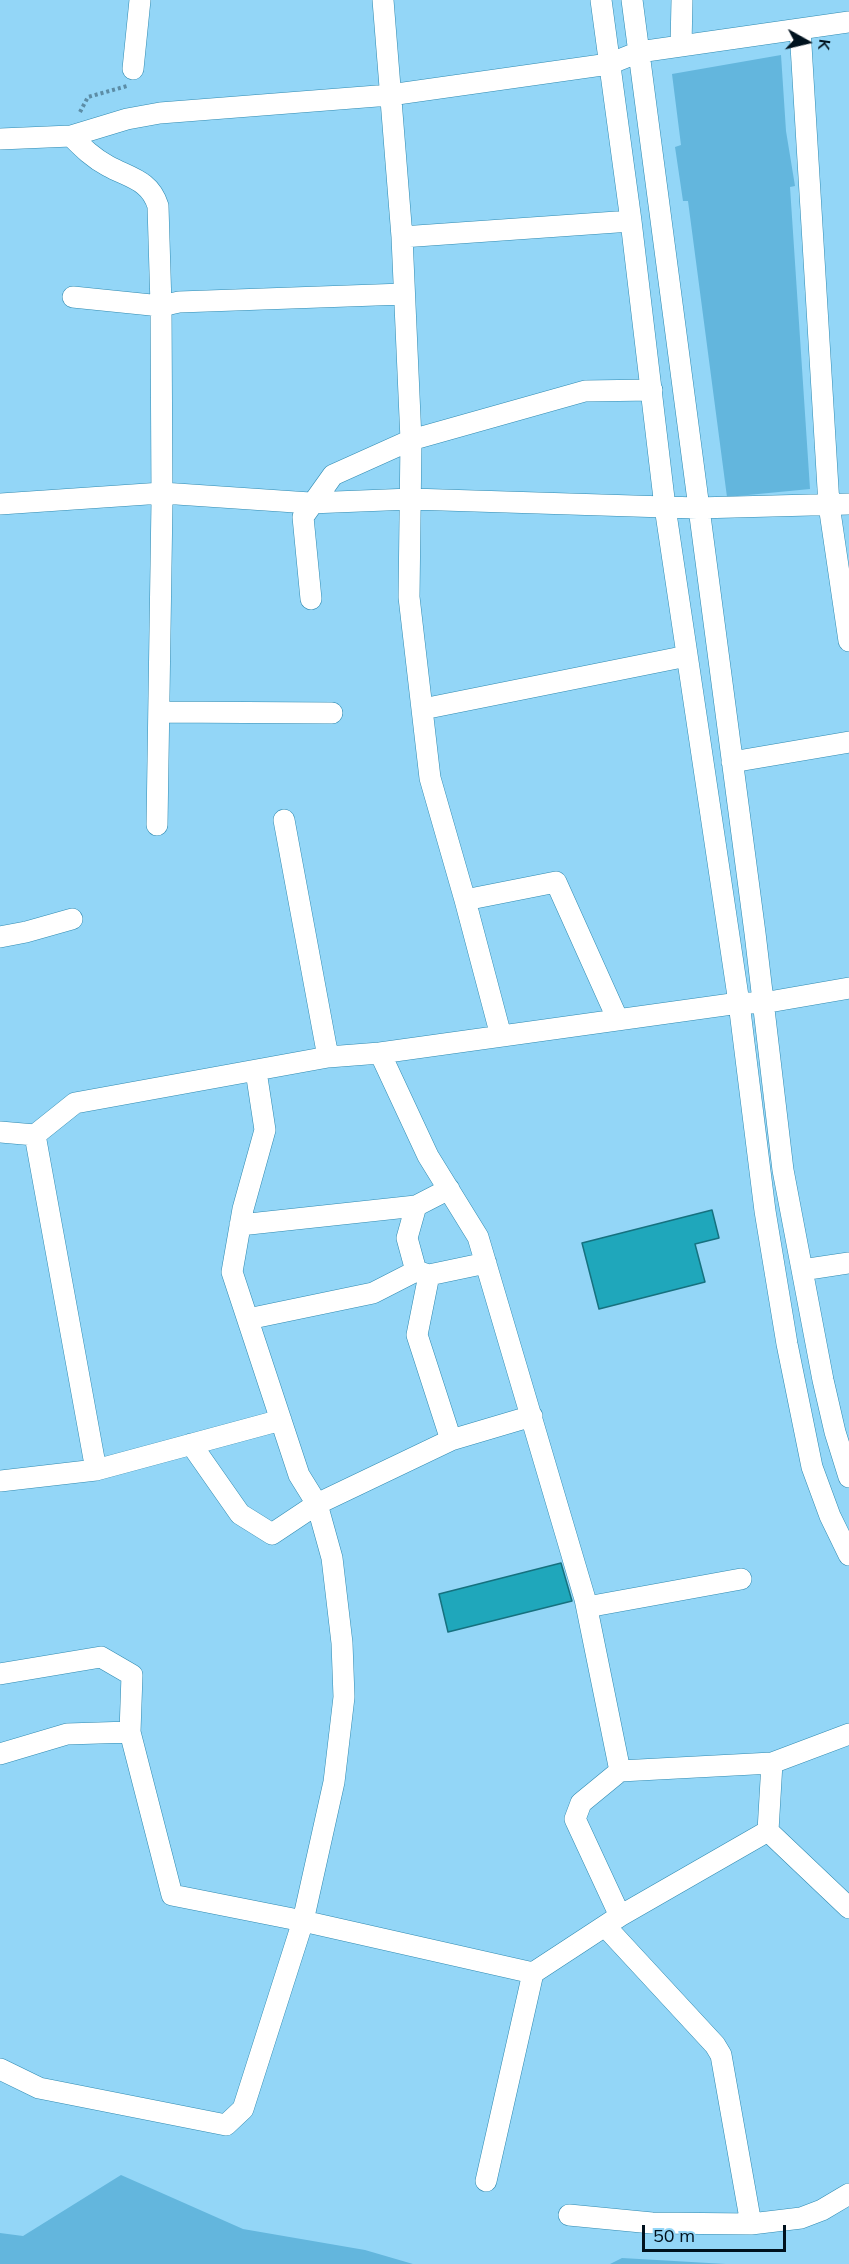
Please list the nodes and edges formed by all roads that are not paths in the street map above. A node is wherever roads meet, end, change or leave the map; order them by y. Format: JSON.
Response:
{"nodes":[{"id":1,"x":140,"y":0,"type":"edge"},
{"id":2,"x":383,"y":0,"type":"edge"},
{"id":3,"x":601,"y":0,"type":"edge"},
{"id":4,"x":632,"y":0,"type":"edge"},
{"id":5,"x":682,"y":0,"type":"edge"},
{"id":6,"x":849,"y":22,"type":"edge"},
{"id":7,"x":800,"y":29,"type":"junction"},
{"id":8,"x":681,"y":46,"type":"junction"},
{"id":9,"x":639,"y":52,"type":"junction"},
{"id":10,"x":609,"y":64,"type":"junction"},
{"id":11,"x":133,"y":69,"type":"road end"},
{"id":12,"x":390,"y":95,"type":"junction"},
{"id":13,"x":71,"y":136,"type":"junction"},
{"id":14,"x":0,"y":139,"type":"edge"},
{"id":15,"x":631,"y":220,"type":"junction"},
{"id":16,"x":402,"y":237,"type":"junction"},
{"id":17,"x":404,"y":294,"type":"junction"},
{"id":18,"x":73,"y":297,"type":"dead end"},
{"id":19,"x":161,"y":306,"type":"junction"},
{"id":20,"x":652,"y":390,"type":"junction"},
{"id":21,"x":411,"y":440,"type":"junction"},
{"id":22,"x":162,"y":493,"type":"junction"},
{"id":23,"x":411,"y":499,"type":"junction"},
{"id":24,"x":310,"y":503,"type":"junction"},
{"id":25,"x":0,"y":504,"type":"edge"},
{"id":26,"x":839,"y":505,"type":"edge"},
{"id":27,"x":665,"y":507,"type":"junction"},
{"id":28,"x":697,"y":508,"type":"junction"},
{"id":29,"x":312,"y":599,"type":"dead end"},
{"id":30,"x":849,"y":641,"type":"edge"},
{"id":31,"x":687,"y":656,"type":"junction"},
{"id":32,"x":423,"y":709,"type":"junction"},
{"id":33,"x":159,"y":712,"type":"junction"},
{"id":34,"x":332,"y":713,"type":"dead end"},
{"id":35,"x":849,"y":742,"type":"edge"},
{"id":36,"x":732,"y":762,"type":"junction"},
{"id":37,"x":284,"y":820,"type":"dead end"},
{"id":38,"x":158,"y":825,"type":"dead end"},
{"id":39,"x":465,"y":900,"type":"junction"},
{"id":40,"x":72,"y":919,"type":"dead end"},
{"id":41,"x":0,"y":937,"type":"edge"},
{"id":42,"x":849,"y":988,"type":"edge"},
{"id":43,"x":739,"y":1003,"type":"junction"},
{"id":44,"x":763,"y":1003,"type":"junction"},
{"id":45,"x":618,"y":1020,"type":"junction"},
{"id":46,"x":501,"y":1036,"type":"junction"},
{"id":47,"x":380,"y":1053,"type":"junction"},
{"id":48,"x":328,"y":1057,"type":"junction"},
{"id":49,"x":256,"y":1071,"type":"junction"},
{"id":50,"x":0,"y":1132,"type":"edge"},
{"id":51,"x":35,"y":1135,"type":"junction"},
{"id":52,"x":448,"y":1190,"type":"junction"},
{"id":53,"x":416,"y":1206,"type":"junction"},
{"id":54,"x":240,"y":1225,"type":"junction"},
{"id":55,"x":486,"y":1263,"type":"junction"},
{"id":56,"x":849,"y":1263,"type":"edge"},
{"id":57,"x":802,"y":1270,"type":"junction"},
{"id":58,"x":423,"y":1273,"type":"junction"},
{"id":59,"x":248,"y":1319,"type":"junction"},
{"id":60,"x":532,"y":1416,"type":"junction"},
{"id":61,"x":281,"y":1420,"type":"junction"},
{"id":62,"x":452,"y":1440,"type":"junction"},
{"id":63,"x":191,"y":1444,"type":"junction"},
{"id":64,"x":96,"y":1470,"type":"junction"},
{"id":65,"x":849,"y":1477,"type":"edge"},
{"id":66,"x":0,"y":1481,"type":"edge"},
{"id":67,"x":317,"y":1504,"type":"junction"},
{"id":68,"x":849,"y":1555,"type":"edge"},
{"id":69,"x":741,"y":1579,"type":"dead end"},
{"id":70,"x":587,"y":1607,"type":"junction"},
{"id":71,"x":0,"y":1674,"type":"edge"},
{"id":72,"x":130,"y":1732,"type":"junction"},
{"id":73,"x":849,"y":1734,"type":"edge"},
{"id":74,"x":0,"y":1754,"type":"edge"},
{"id":75,"x":772,"y":1763,"type":"junction"},
{"id":76,"x":620,"y":1771,"type":"junction"},
{"id":77,"x":768,"y":1831,"type":"junction"},
{"id":78,"x":849,"y":1908,"type":"edge"},
{"id":79,"x":303,"y":1921,"type":"junction"},
{"id":80,"x":613,"y":1921,"type":"junction"},
{"id":81,"x":534,"y":1973,"type":"junction"},
{"id":82,"x":0,"y":2069,"type":"edge"},
{"id":83,"x":486,"y":2181,"type":"dead end"},
{"id":84,"x":849,"y":2194,"type":"edge"},
{"id":85,"x":569,"y":2215,"type":"dead end"},
{"id":86,"x":751,"y":2224,"type":"junction"}],
"edges":[{"from":1,"to":11,"type":"street"},
{"from":2,"to":12,"type":"street"},
{"from":3,"to":10,"type":"street"},
{"from":4,"to":9,"type":"street"},
{"from":5,"to":8,"type":"street"},
{"from":6,"to":7,"type":"street"},
{"from":7,"to":8,"type":"street"},
{"from":7,"to":26,"type":"street"},
{"from":8,"to":9,"type":"street"},
{"from":9,"to":10,"type":"street"},
{"from":9,"to":28,"type":"street"},
{"from":10,"to":12,"type":"street"},
{"from":10,"to":15,"type":"street"},
{"from":12,"to":13,"type":"street"},
{"from":12,"to":16,"type":"street"},
{"from":13,"to":14,"type":"street"},
{"from":13,"to":19,"type":"street"},
{"from":15,"to":16,"type":"street"},
{"from":15,"to":20,"type":"street"},
{"from":16,"to":17,"type":"street"},
{"from":17,"to":19,"type":"street"},
{"from":17,"to":21,"type":"street"},
{"from":18,"to":19,"type":"street"},
{"from":19,"to":22,"type":"street"},
{"from":20,"to":21,"type":"street"},
{"from":20,"to":27,"type":"street"},
{"from":21,"to":23,"type":"street"},
{"from":21,"to":24,"type":"street"},
{"from":22,"to":24,"type":"street"},
{"from":22,"to":25,"type":"street"},
{"from":22,"to":33,"type":"street"},
{"from":23,"to":24,"type":"street"},
{"from":23,"to":27,"type":"street"},
{"from":23,"to":32,"type":"street"},
{"from":24,"to":29,"type":"street"},
{"from":26,"to":28,"type":"street"},
{"from":26,"to":30,"type":"street"},
{"from":27,"to":28,"type":"street"},
{"from":27,"to":31,"type":"street"},
{"from":28,"to":36,"type":"street"},
{"from":31,"to":32,"type":"street"},
{"from":31,"to":43,"type":"street"},
{"from":32,"to":39,"type":"street"},
{"from":33,"to":34,"type":"street"},
{"from":33,"to":38,"type":"street"},
{"from":35,"to":36,"type":"street"},
{"from":36,"to":44,"type":"street"},
{"from":37,"to":48,"type":"street"},
{"from":39,"to":45,"type":"street"},
{"from":39,"to":46,"type":"street"},
{"from":40,"to":41,"type":"street"},
{"from":42,"to":44,"type":"street"},
{"from":43,"to":44,"type":"street"},
{"from":43,"to":45,"type":"street"},
{"from":43,"to":68,"type":"street"},
{"from":44,"to":57,"type":"street"},
{"from":45,"to":46,"type":"street"},
{"from":46,"to":47,"type":"street"},
{"from":47,"to":48,"type":"street"},
{"from":47,"to":52,"type":"street"},
{"from":48,"to":49,"type":"street"},
{"from":49,"to":51,"type":"street"},
{"from":49,"to":54,"type":"street"},
{"from":50,"to":51,"type":"street"},
{"from":51,"to":64,"type":"street"},
{"from":52,"to":53,"type":"street"},
{"from":52,"to":55,"type":"street"},
{"from":53,"to":54,"type":"street"},
{"from":53,"to":58,"type":"street"},
{"from":54,"to":59,"type":"street"},
{"from":55,"to":58,"type":"street"},
{"from":55,"to":60,"type":"street"},
{"from":56,"to":57,"type":"street"},
{"from":57,"to":65,"type":"street"},
{"from":58,"to":59,"type":"street"},
{"from":58,"to":62,"type":"street"},
{"from":59,"to":61,"type":"street"},
{"from":60,"to":62,"type":"street"},
{"from":60,"to":70,"type":"street"},
{"from":61,"to":63,"type":"street"},
{"from":61,"to":67,"type":"street"},
{"from":62,"to":67,"type":"street"},
{"from":63,"to":64,"type":"street"},
{"from":63,"to":67,"type":"street"},
{"from":64,"to":66,"type":"street"},
{"from":67,"to":79,"type":"street"},
{"from":69,"to":70,"type":"street"},
{"from":70,"to":76,"type":"street"},
{"from":71,"to":72,"type":"street"},
{"from":72,"to":74,"type":"street"},
{"from":72,"to":79,"type":"street"},
{"from":73,"to":75,"type":"street"},
{"from":75,"to":76,"type":"street"},
{"from":75,"to":77,"type":"street"},
{"from":76,"to":80,"type":"street"},
{"from":77,"to":78,"type":"street"},
{"from":77,"to":80,"type":"street"},
{"from":79,"to":81,"type":"street"},
{"from":79,"to":82,"type":"street"},
{"from":80,"to":81,"type":"street"},
{"from":80,"to":86,"type":"street"},
{"from":81,"to":83,"type":"street"},
{"from":84,"to":86,"type":"street"},
{"from":85,"to":86,"type":"street"}]}
